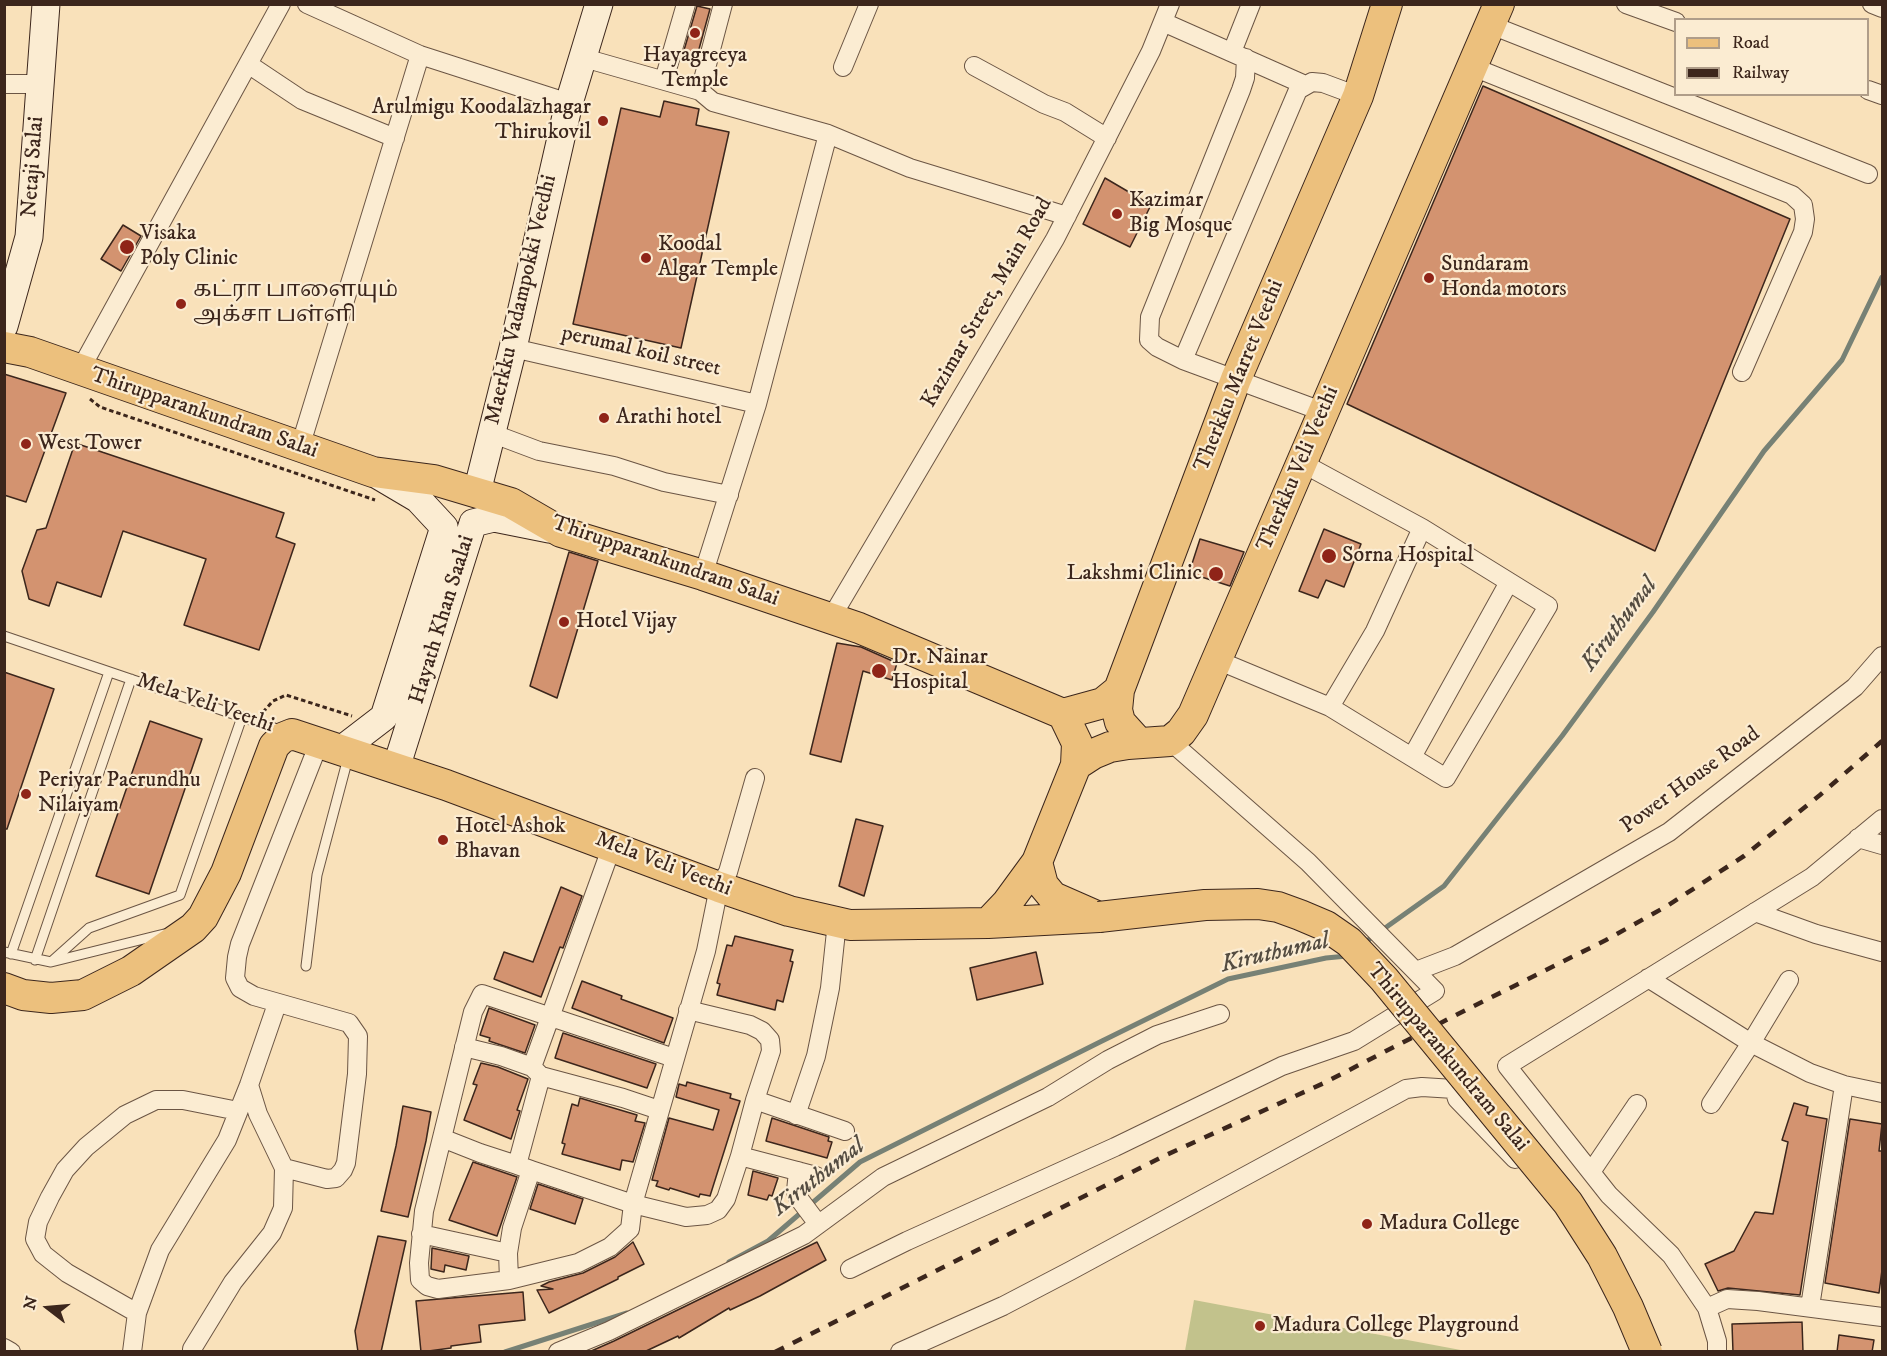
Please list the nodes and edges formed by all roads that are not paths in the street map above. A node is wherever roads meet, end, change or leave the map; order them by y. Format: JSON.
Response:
{"nodes":[{"id":1,"x":46,"y":4,"type":"edge"},
{"id":2,"x":281,"y":4,"type":"edge"},
{"id":3,"x":306,"y":4,"type":"edge"},
{"id":4,"x":599,"y":4,"type":"edge"},
{"id":5,"x":686,"y":4,"type":"edge"},
{"id":6,"x":723,"y":4,"type":"edge"},
{"id":7,"x":869,"y":4,"type":"edge"},
{"id":8,"x":1251,"y":4,"type":"edge"},
{"id":9,"x":1387,"y":4,"type":"edge"},
{"id":10,"x":1626,"y":4,"type":"edge"},
{"id":11,"x":1872,"y":4,"type":"edge"},
{"id":12,"x":1882,"y":8,"type":"edge"},
{"id":13,"x":1167,"y":13,"type":"edge"},
{"id":14,"x":1495,"y":15,"type":"edge"},
{"id":15,"x":1674,"y":21,"type":"edge"},
{"id":16,"x":420,"y":55,"type":"junction"},
{"id":17,"x":1239,"y":55,"type":"junction"},
{"id":18,"x":584,"y":58,"type":"junction"},
{"id":19,"x":248,"y":64,"type":"junction"},
{"id":20,"x":974,"y":66,"type":"dead end"},
{"id":21,"x":843,"y":67,"type":"dead end"},
{"id":22,"x":1473,"y":67,"type":"junction"},
{"id":23,"x":664,"y":80,"type":"junction"},
{"id":24,"x":4,"y":84,"type":"edge"},
{"id":25,"x":39,"y":84,"type":"junction"},
{"id":26,"x":1305,"y":85,"type":"junction"},
{"id":27,"x":700,"y":91,"type":"junction"},
{"id":28,"x":1674,"y":91,"type":"edge"},
{"id":29,"x":1358,"y":96,"type":"junction"},
{"id":30,"x":1686,"y":96,"type":"edge"},
{"id":31,"x":569,"y":103,"type":"junction"},
{"id":32,"x":828,"y":134,"type":"junction"},
{"id":33,"x":395,"y":138,"type":"junction"},
{"id":34,"x":1107,"y":138,"type":"junction"},
{"id":35,"x":1869,"y":174,"type":"dead end"},
{"id":36,"x":1067,"y":216,"type":"junction"},
{"id":37,"x":4,"y":326,"type":"edge"},
{"id":38,"x":4,"y":347,"type":"edge"},
{"id":39,"x":513,"y":348,"type":"junction"},
{"id":40,"x":1184,"y":360,"type":"junction"},
{"id":41,"x":1742,"y":372,"type":"dead end"},
{"id":42,"x":1236,"y":379,"type":"junction"},
{"id":43,"x":84,"y":384,"type":"junction"},
{"id":44,"x":758,"y":404,"type":"junction"},
{"id":45,"x":1324,"y":412,"type":"junction"},
{"id":46,"x":491,"y":433,"type":"junction"},
{"id":47,"x":300,"y":447,"type":"junction"},
{"id":48,"x":1302,"y":463,"type":"junction"},
{"id":49,"x":374,"y":486,"type":"junction"},
{"id":50,"x":477,"y":492,"type":"junction"},
{"id":51,"x":729,"y":495,"type":"junction"},
{"id":52,"x":1422,"y":528,"type":"junction"},
{"id":53,"x":561,"y":532,"type":"junction"},
{"id":54,"x":702,"y":575,"type":"junction"},
{"id":55,"x":1509,"y":582,"type":"junction"},
{"id":56,"x":831,"y":618,"type":"junction"},
{"id":57,"x":4,"y":636,"type":"edge"},
{"id":58,"x":1882,"y":656,"type":"edge"},
{"id":59,"x":1217,"y":660,"type":"junction"},
{"id":60,"x":109,"y":672,"type":"junction"},
{"id":61,"x":131,"y":679,"type":"junction"},
{"id":62,"x":1119,"y":690,"type":"junction"},
{"id":63,"x":1330,"y":707,"type":"junction"},
{"id":64,"x":1063,"y":714,"type":"junction"},
{"id":65,"x":242,"y":717,"type":"junction"},
{"id":66,"x":1170,"y":741,"type":"junction"},
{"id":67,"x":1139,"y":743,"type":"junction"},
{"id":68,"x":325,"y":745,"type":"junction"},
{"id":69,"x":1412,"y":757,"type":"junction"},
{"id":70,"x":1076,"y":765,"type":"junction"},
{"id":71,"x":396,"y":768,"type":"junction"},
{"id":72,"x":755,"y":778,"type":"dead end"},
{"id":73,"x":1882,"y":819,"type":"edge"},
{"id":74,"x":1858,"y":838,"type":"junction"},
{"id":75,"x":612,"y":846,"type":"junction"},
{"id":76,"x":1882,"y":846,"type":"edge"},
{"id":77,"x":1037,"y":862,"type":"junction"},
{"id":78,"x":719,"y":888,"type":"junction"},
{"id":79,"x":1755,"y":912,"type":"junction"},
{"id":80,"x":1099,"y":917,"type":"junction"},
{"id":81,"x":837,"y":922,"type":"junction"},
{"id":82,"x":988,"y":923,"type":"junction"},
{"id":83,"x":193,"y":928,"type":"junction"},
{"id":84,"x":1882,"y":952,"type":"edge"},
{"id":85,"x":8,"y":953,"type":"edge"},
{"id":86,"x":35,"y":960,"type":"junction"},
{"id":87,"x":51,"y":962,"type":"junction"},
{"id":88,"x":306,"y":966,"type":"dead end"},
{"id":89,"x":1416,"y":971,"type":"junction"},
{"id":90,"x":1648,"y":978,"type":"junction"},
{"id":91,"x":1789,"y":980,"type":"dead end"},
{"id":92,"x":4,"y":988,"type":"edge"},
{"id":93,"x":277,"y":1004,"type":"junction"},
{"id":94,"x":688,"y":1010,"type":"junction"},
{"id":95,"x":1220,"y":1014,"type":"dead end"},
{"id":96,"x":550,"y":1017,"type":"junction"},
{"id":97,"x":1751,"y":1043,"type":"junction"},
{"id":98,"x":464,"y":1047,"type":"junction"},
{"id":99,"x":674,"y":1058,"type":"junction"},
{"id":100,"x":537,"y":1072,"type":"junction"},
{"id":101,"x":249,"y":1085,"type":"junction"},
{"id":102,"x":1844,"y":1085,"type":"junction"},
{"id":103,"x":1882,"y":1093,"type":"edge"},
{"id":104,"x":755,"y":1100,"type":"junction"},
{"id":105,"x":1636,"y":1104,"type":"dead end"},
{"id":106,"x":1711,"y":1104,"type":"dead end"},
{"id":107,"x":659,"y":1110,"type":"junction"},
{"id":108,"x":238,"y":1111,"type":"junction"},
{"id":109,"x":796,"y":1115,"type":"junction"},
{"id":110,"x":845,"y":1131,"type":"dead end"},
{"id":111,"x":442,"y":1138,"type":"junction"},
{"id":112,"x":740,"y":1156,"type":"junction"},
{"id":113,"x":524,"y":1167,"type":"junction"},
{"id":114,"x":284,"y":1168,"type":"junction"},
{"id":115,"x":798,"y":1171,"type":"junction"},
{"id":116,"x":1591,"y":1172,"type":"junction"},
{"id":117,"x":816,"y":1176,"type":"dead end"},
{"id":118,"x":633,"y":1204,"type":"junction"},
{"id":119,"x":818,"y":1224,"type":"junction"},
{"id":120,"x":421,"y":1234,"type":"junction"},
{"id":121,"x":508,"y":1253,"type":"junction"},
{"id":122,"x":850,"y":1269,"type":"dead end"},
{"id":123,"x":509,"y":1280,"type":"junction"},
{"id":124,"x":1810,"y":1306,"type":"junction"},
{"id":125,"x":1707,"y":1308,"type":"junction"},
{"id":126,"x":137,"y":1313,"type":"junction"},
{"id":127,"x":1882,"y":1317,"type":"edge"},
{"id":128,"x":4,"y":1348,"type":"edge"},
{"id":129,"x":192,"y":1349,"type":"dead end"},
{"id":130,"x":11,"y":1352,"type":"edge"},
{"id":131,"x":132,"y":1352,"type":"edge"},
{"id":132,"x":558,"y":1352,"type":"edge"},
{"id":133,"x":900,"y":1352,"type":"edge"},
{"id":134,"x":1631,"y":1352,"type":"edge"},
{"id":135,"x":1647,"y":1352,"type":"edge"},
{"id":136,"x":1717,"y":1352,"type":"edge"}],
"edges":[{"from":1,"to":25,"type":"street","name":"Netaji Salai"},
{"from":2,"to":19,"type":"street"},
{"from":3,"to":16,"type":"street"},
{"from":4,"to":18,"type":"street","name":"Maerkku Vadampokki Veedhi"},
{"from":5,"to":23,"type":"street"},
{"from":6,"to":27,"type":"street"},
{"from":7,"to":21,"type":"street"},
{"from":8,"to":17,"type":"street"},
{"from":9,"to":29,"type":"main road","name":"Therkku Marret Veethi"},
{"from":10,"to":15,"type":"street"},
{"from":11,"to":12,"type":"street"},
{"from":13,"to":17,"type":"street"},
{"from":13,"to":34,"type":"street","name":"Kazimar Street, Main Road"},
{"from":14,"to":22,"type":"main road","name":"Therkku Veli Veethi"},
{"from":14,"to":28,"type":"street"},
{"from":16,"to":31,"type":"street"},
{"from":16,"to":33,"type":"street"},
{"from":17,"to":26,"type":"street"},
{"from":17,"to":40,"type":"street"},
{"from":18,"to":23,"type":"street"},
{"from":18,"to":31,"type":"street","name":"Maerkku Vadampokki Veedhi"},
{"from":19,"to":33,"type":"street"},
{"from":19,"to":43,"type":"street"},
{"from":20,"to":34,"type":"street"},
{"from":22,"to":41,"type":"street"},
{"from":22,"to":45,"type":"main road","name":"Therkku Veli Veethi"},
{"from":23,"to":27,"type":"street"},
{"from":24,"to":25,"type":"street"},
{"from":25,"to":37,"type":"street","name":"Netaji Salai"},
{"from":26,"to":29,"type":"street"},
{"from":26,"to":40,"type":"street"},
{"from":27,"to":32,"type":"street"},
{"from":29,"to":42,"type":"main road","name":"Therkku Marret Veethi"},
{"from":30,"to":35,"type":"street"},
{"from":31,"to":39,"type":"street","name":"Maerkku Vadampokki Veedhi"},
{"from":32,"to":36,"type":"street"},
{"from":32,"to":44,"type":"street"},
{"from":33,"to":47,"type":"street"},
{"from":34,"to":36,"type":"street","name":"Kazimar Street, Main Road"},
{"from":36,"to":56,"type":"street","name":"Kazimar Street, Main Road"},
{"from":38,"to":43,"type":"main road","name":"Thirupparankundram Salai"},
{"from":39,"to":44,"type":"street","name":"perumal koil street"},
{"from":39,"to":46,"type":"street","name":"Maerkku Vadampokki Veedhi"},
{"from":40,"to":42,"type":"street"},
{"from":42,"to":45,"type":"street"},
{"from":42,"to":62,"type":"main road","name":"Therkku Marret Veethi"},
{"from":43,"to":47,"type":"main road","name":"Thirupparankundram Salai"},
{"from":44,"to":51,"type":"street"},
{"from":45,"to":48,"type":"main road","name":"Therkku Veli Veethi"},
{"from":46,"to":50,"type":"street","name":"Maerkku Vadampokki Veedhi"},
{"from":46,"to":51,"type":"street"},
{"from":47,"to":49,"type":"main road","name":"Thirupparankundram Salai"},
{"from":48,"to":52,"type":"street"},
{"from":48,"to":59,"type":"main road","name":"Therkku Veli Veethi"},
{"from":49,"to":50,"type":"main road","name":"Thirupparankundram Salai"},
{"from":49,"to":68,"type":"street","name":"Hayath Khan Saalai"},
{"from":50,"to":53,"type":"main road","name":"Thirupparankundram Salai"},
{"from":51,"to":54,"type":"street"},
{"from":52,"to":55,"type":"street"},
{"from":52,"to":63,"type":"street"},
{"from":53,"to":54,"type":"main road","name":"Thirupparankundram Salai"},
{"from":53,"to":71,"type":"street","name":"Hayath Khan Saalai"},
{"from":54,"to":56,"type":"main road","name":"Thirupparankundram Salai"},
{"from":55,"to":69,"type":"street"},
{"from":55,"to":69,"type":"street"},
{"from":56,"to":64,"type":"main road","name":"Thirupparankundram Salai"},
{"from":57,"to":60,"type":"lane","name":"Mela Veli Veethi"},
{"from":58,"to":89,"type":"street","name":"Power House Road"},
{"from":59,"to":63,"type":"street"},
{"from":59,"to":66,"type":"main road","name":"Therkku Veli Veethi"},
{"from":60,"to":61,"type":"lane","name":"Mela Veli Veethi"},
{"from":60,"to":85,"type":"lane"},
{"from":61,"to":65,"type":"lane","name":"Mela Veli Veethi"},
{"from":61,"to":86,"type":"lane"},
{"from":62,"to":64,"type":"main road"},
{"from":62,"to":67,"type":"main road"},
{"from":63,"to":69,"type":"street"},
{"from":64,"to":70,"type":"main road"},
{"from":65,"to":68,"type":"lane","name":"Mela Veli Veethi"},
{"from":65,"to":87,"type":"lane"},
{"from":66,"to":67,"type":"main road"},
{"from":66,"to":89,"type":"street"},
{"from":67,"to":70,"type":"main road"},
{"from":68,"to":71,"type":"main road","name":"Mela Veli Veethi"},
{"from":68,"to":83,"type":"main road"},
{"from":68,"to":88,"type":"lane"},
{"from":68,"to":93,"type":"street"},
{"from":70,"to":77,"type":"main road"},
{"from":71,"to":75,"type":"main road","name":"Mela Veli Veethi"},
{"from":72,"to":78,"type":"street"},
{"from":73,"to":74,"type":"street"},
{"from":74,"to":76,"type":"street"},
{"from":74,"to":79,"type":"street"},
{"from":75,"to":78,"type":"main road","name":"Mela Veli Veethi"},
{"from":75,"to":96,"type":"street"},
{"from":77,"to":80,"type":"main road","name":"Thirupparankundram Salai"},
{"from":77,"to":82,"type":"main road"},
{"from":78,"to":81,"type":"main road","name":"Mela Veli Veethi"},
{"from":78,"to":94,"type":"street"},
{"from":79,"to":84,"type":"street"},
{"from":79,"to":90,"type":"street"},
{"from":80,"to":82,"type":"main road","name":"Mela Veli Veethi"},
{"from":80,"to":135,"type":"main road","name":"Thirupparankundram Salai","bridge":true},
{"from":81,"to":82,"type":"main road","name":"Mela Veli Veethi"},
{"from":81,"to":109,"type":"street"},
{"from":83,"to":87,"type":"lane"},
{"from":83,"to":92,"type":"main road"},
{"from":85,"to":86,"type":"lane"},
{"from":86,"to":87,"type":"lane"},
{"from":89,"to":122,"type":"street"},
{"from":90,"to":97,"type":"street"},
{"from":90,"to":116,"type":"street"},
{"from":91,"to":97,"type":"street"},
{"from":93,"to":101,"type":"street"},
{"from":93,"to":114,"type":"street"},
{"from":94,"to":99,"type":"street"},
{"from":94,"to":104,"type":"street"},
{"from":95,"to":119,"type":"street"},
{"from":96,"to":98,"type":"street"},
{"from":96,"to":99,"type":"street"},
{"from":96,"to":100,"type":"street"},
{"from":97,"to":102,"type":"street"},
{"from":97,"to":106,"type":"street"},
{"from":98,"to":100,"type":"street"},
{"from":98,"to":111,"type":"street"},
{"from":99,"to":107,"type":"street"},
{"from":100,"to":107,"type":"street"},
{"from":100,"to":113,"type":"street"},
{"from":101,"to":108,"type":"street"},
{"from":101,"to":114,"type":"street"},
{"from":102,"to":103,"type":"street"},
{"from":102,"to":124,"type":"street"},
{"from":104,"to":109,"type":"street"},
{"from":104,"to":112,"type":"street"},
{"from":105,"to":116,"type":"street"},
{"from":107,"to":118,"type":"street"},
{"from":108,"to":126,"type":"street"},
{"from":108,"to":126,"type":"street"},
{"from":109,"to":110,"type":"street"},
{"from":111,"to":113,"type":"street"},
{"from":111,"to":120,"type":"street"},
{"from":112,"to":115,"type":"street"},
{"from":112,"to":118,"type":"street"},
{"from":113,"to":118,"type":"street"},
{"from":113,"to":121,"type":"street"},
{"from":114,"to":129,"type":"street"},
{"from":115,"to":117,"type":"street"},
{"from":115,"to":119,"type":"street"},
{"from":116,"to":125,"type":"street"},
{"from":118,"to":123,"type":"street"},
{"from":119,"to":132,"type":"street"},
{"from":120,"to":121,"type":"street"},
{"from":120,"to":123,"type":"street"},
{"from":121,"to":123,"type":"street"},
{"from":124,"to":125,"type":"street"},
{"from":124,"to":127,"type":"street"},
{"from":125,"to":136,"type":"street"},
{"from":126,"to":131,"type":"street"},
{"from":128,"to":130,"type":"street"},
{"from":133,"to":134,"type":"street"}]}
